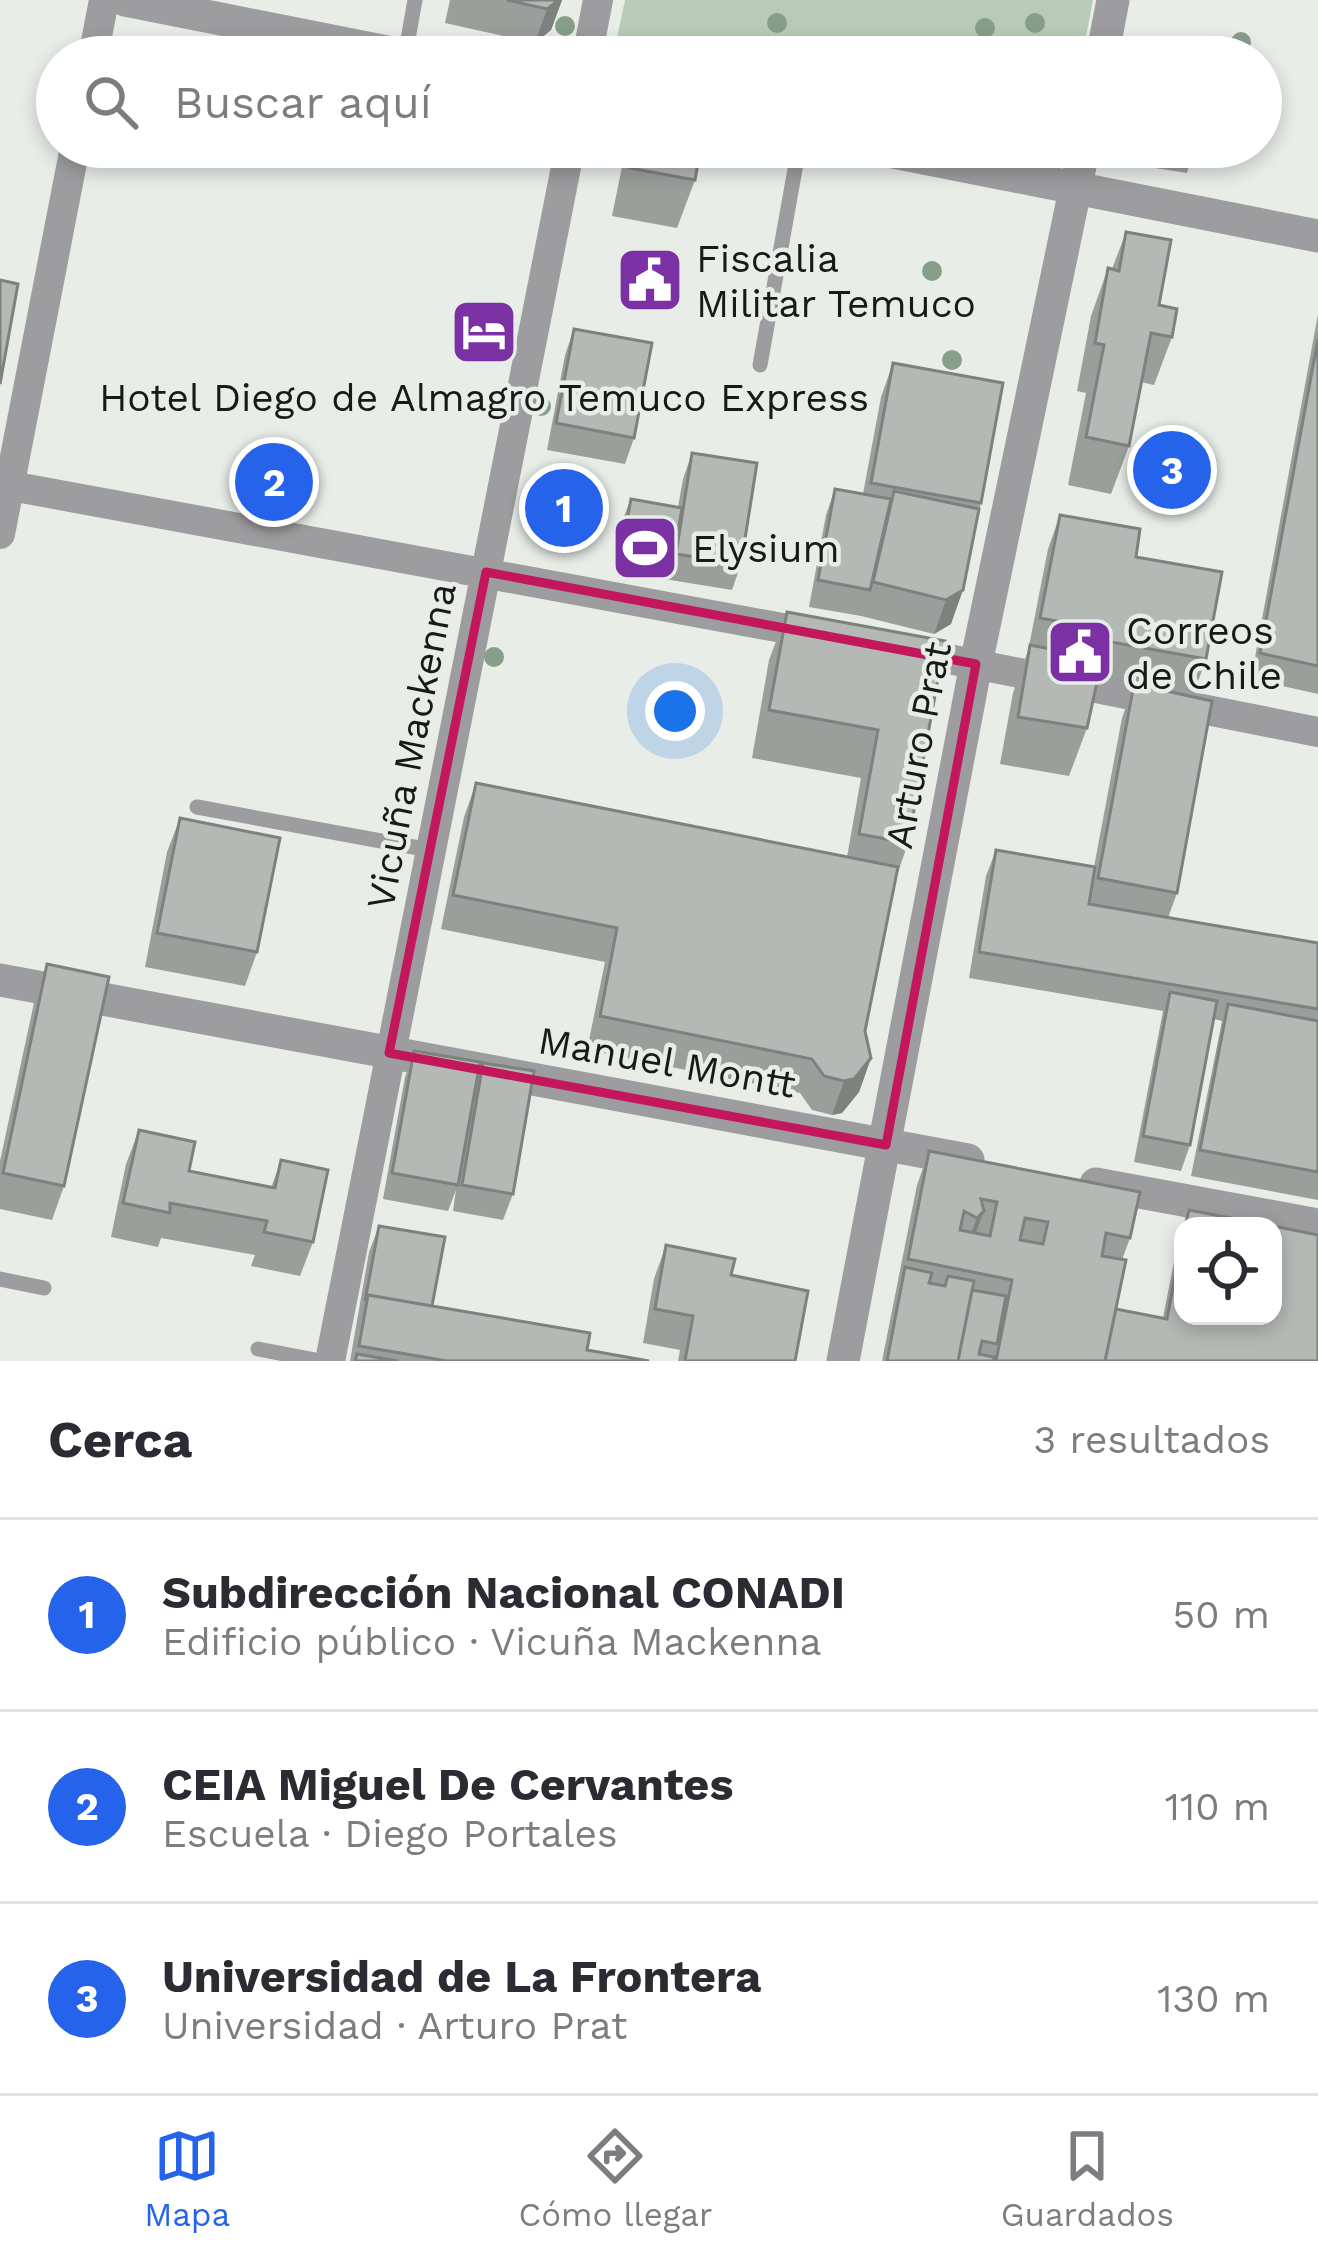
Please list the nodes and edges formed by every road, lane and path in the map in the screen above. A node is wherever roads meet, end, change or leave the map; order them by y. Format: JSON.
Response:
{"nodes":[{"id":1,"x":104,"y":0,"type":"edge"},
{"id":2,"x":125,"y":0,"type":"edge"},
{"id":3,"x":415,"y":0,"type":"edge"},
{"id":4,"x":598,"y":0,"type":"edge"},
{"id":5,"x":1113,"y":0,"type":"edge"},
{"id":6,"x":97,"y":36,"type":"edge"},
{"id":7,"x":308,"y":36,"type":"edge"},
{"id":8,"x":411,"y":36,"type":"edge"},
{"id":9,"x":591,"y":36,"type":"edge"},
{"id":10,"x":1106,"y":36,"type":"edge"},
{"id":11,"x":71,"y":168,"type":"edge"},
{"id":12,"x":566,"y":168,"type":"edge"},
{"id":13,"x":795,"y":168,"type":"edge"},
{"id":14,"x":975,"y":168,"type":"edge"},
{"id":15,"x":1080,"y":168,"type":"edge"},
{"id":16,"x":1076,"y":188,"type":"junction"},
{"id":17,"x":1318,"y":236,"type":"edge"},
{"id":18,"x":760,"y":364,"type":"dead end"},
{"id":19,"x":5,"y":485,"type":"edge"},
{"id":20,"x":0,"y":534,"type":"edge"},
{"id":21,"x":486,"y":572,"type":"junction"},
{"id":22,"x":976,"y":664,"type":"junction"},
{"id":23,"x":1318,"y":732,"type":"edge"},
{"id":24,"x":197,"y":808,"type":"dead end"},
{"id":25,"x":430,"y":850,"type":"junction"},
{"id":26,"x":0,"y":980,"type":"edge"},
{"id":27,"x":389,"y":1053,"type":"junction"},
{"id":28,"x":886,"y":1145,"type":"junction"},
{"id":29,"x":995,"y":1165,"type":"edge"},
{"id":30,"x":1065,"y":1178,"type":"edge"},
{"id":31,"x":1318,"y":1225,"type":"edge"},
{"id":32,"x":0,"y":1279,"type":"edge"},
{"id":33,"x":44,"y":1288,"type":"dead end"},
{"id":34,"x":258,"y":1349,"type":"dead end"},
{"id":35,"x":326,"y":1361,"type":"edge"},
{"id":36,"x":843,"y":1361,"type":"edge"}],
"edges":[{"from":1,"to":6,"type":"street"},
{"from":2,"to":7,"type":"street"},
{"from":3,"to":8,"type":"lane"},
{"from":4,"to":9,"type":"street"},
{"from":5,"to":10,"type":"street"},
{"from":11,"to":19,"type":"street"},
{"from":12,"to":21,"type":"street","name":"Vicuña Mackenna"},
{"from":13,"to":18,"type":"lane"},
{"from":14,"to":16,"type":"street"},
{"from":15,"to":16,"type":"street","name":"Arturo Prat"},
{"from":16,"to":17,"type":"street"},
{"from":16,"to":22,"type":"street","name":"Arturo Prat"},
{"from":19,"to":20,"type":"street"},
{"from":19,"to":21,"type":"street"},
{"from":21,"to":22,"type":"street"},
{"from":21,"to":25,"type":"street","name":"Vicuña Mackenna"},
{"from":22,"to":23,"type":"street"},
{"from":22,"to":28,"type":"street","name":"Arturo Prat"},
{"from":24,"to":25,"type":"lane"},
{"from":25,"to":27,"type":"street","name":"Vicuña Mackenna"},
{"from":26,"to":27,"type":"street","name":"Manuel Montt"},
{"from":27,"to":28,"type":"street","name":"Manuel Montt"},
{"from":27,"to":35,"type":"street","name":"Vicuña Mackenna"},
{"from":28,"to":29,"type":"street","name":"Manuel Montt"},
{"from":28,"to":36,"type":"street","name":"Arturo Prat"},
{"from":30,"to":31,"type":"street"},
{"from":32,"to":33,"type":"lane"},
{"from":34,"to":35,"type":"lane"}]}
